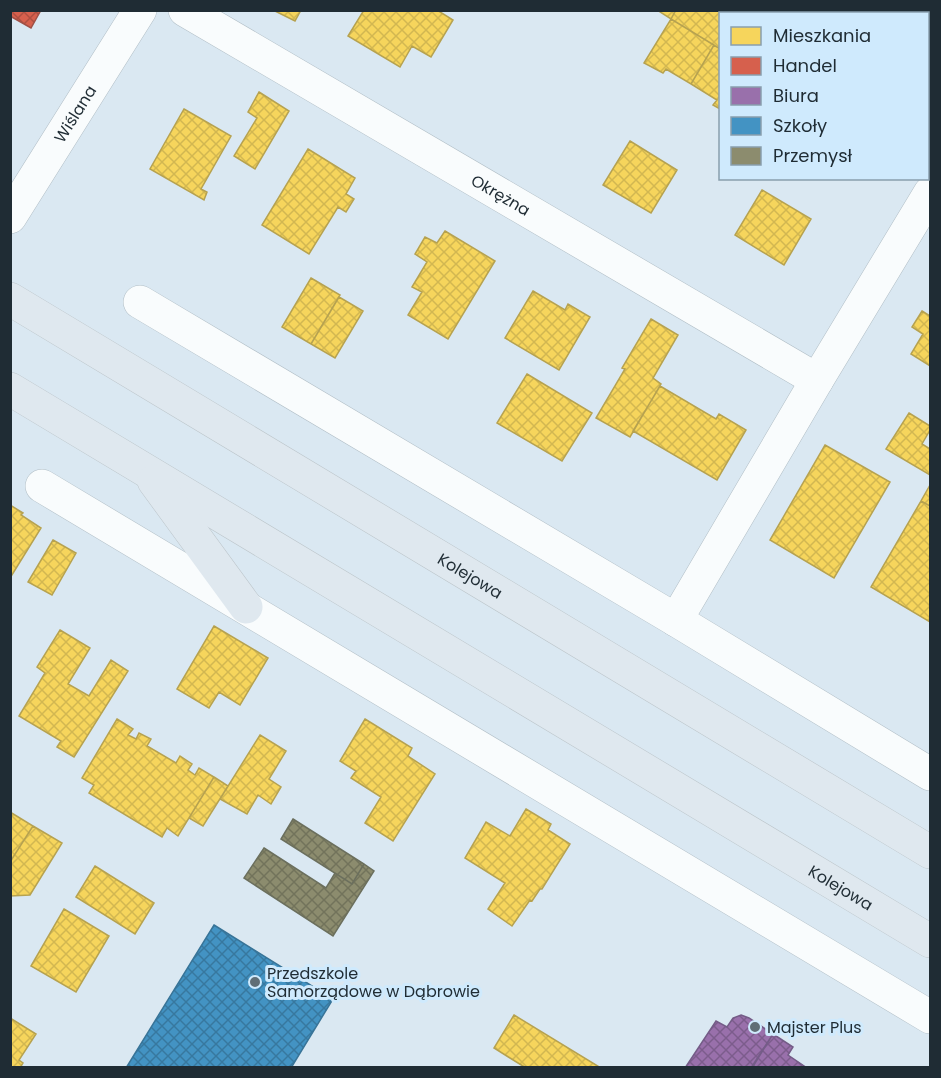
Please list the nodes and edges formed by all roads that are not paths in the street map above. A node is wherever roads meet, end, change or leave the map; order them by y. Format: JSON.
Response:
{"nodes":[{"id":1,"x":140,"y":10,"type":"edge"},
{"id":2,"x":185,"y":10,"type":"edge"},
{"id":3,"x":930,"y":193,"type":"edge"},
{"id":4,"x":10,"y":218,"type":"edge"},
{"id":5,"x":10,"y":298,"type":"edge"},
{"id":6,"x":140,"y":302,"type":"dead end"},
{"id":7,"x":817,"y":380,"type":"junction"},
{"id":8,"x":10,"y":389,"type":"edge"},
{"id":9,"x":146,"y":470,"type":"junction"},
{"id":10,"x":42,"y":486,"type":"dead end"},
{"id":11,"x":246,"y":607,"type":"junction"},
{"id":12,"x":676,"y":620,"type":"junction"},
{"id":13,"x":930,"y":774,"type":"edge"},
{"id":14,"x":930,"y":852,"type":"edge"},
{"id":15,"x":930,"y":941,"type":"edge"},
{"id":16,"x":930,"y":1017,"type":"edge"}],
"edges":[{"from":1,"to":4,"type":"street","name":"Wiślana"},
{"from":2,"to":7,"type":"street","name":"Okrężna"},
{"from":3,"to":7,"type":"street"},
{"from":5,"to":14,"type":"highway","name":"Kolejowa"},
{"from":6,"to":12,"type":"street"},
{"from":7,"to":12,"type":"street"},
{"from":8,"to":9,"type":"highway","name":"Kolejowa"},
{"from":9,"to":11,"type":"highway"},
{"from":9,"to":15,"type":"highway","name":"Kolejowa"},
{"from":10,"to":11,"type":"street"},
{"from":11,"to":16,"type":"street"},
{"from":12,"to":13,"type":"street"}]}
